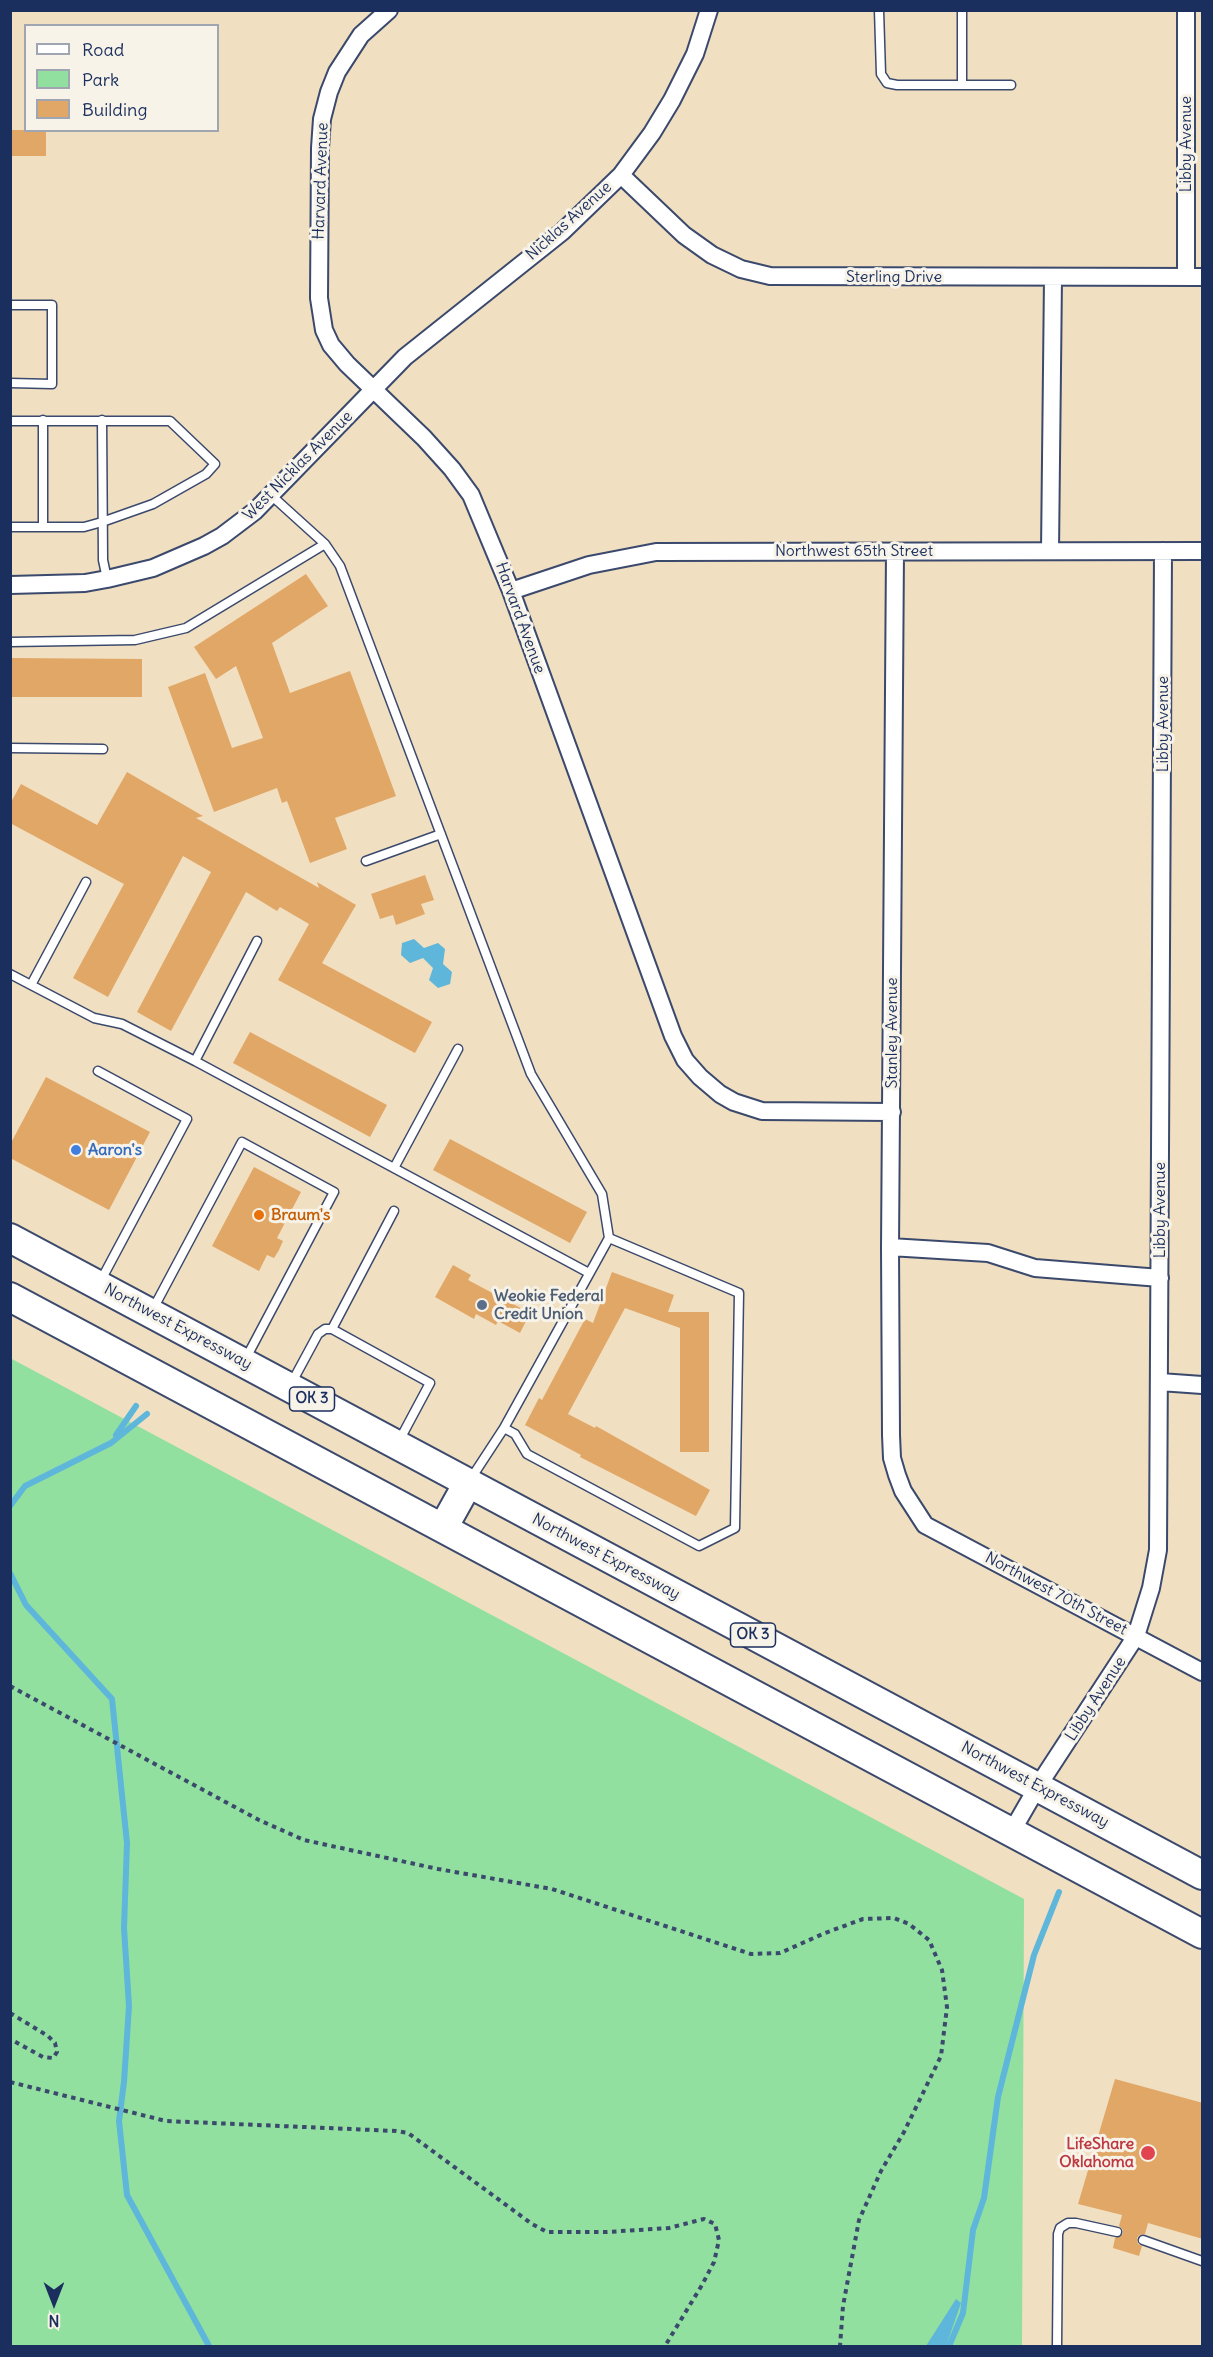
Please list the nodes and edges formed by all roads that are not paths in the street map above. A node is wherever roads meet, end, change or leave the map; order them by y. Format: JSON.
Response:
{"nodes":[{"id":1,"x":389,"y":10,"type":"edge"},
{"id":2,"x":710,"y":10,"type":"edge"},
{"id":3,"x":879,"y":10,"type":"edge"},
{"id":4,"x":962,"y":10,"type":"edge"},
{"id":5,"x":1186,"y":10,"type":"edge"},
{"id":6,"x":962,"y":85,"type":"junction"},
{"id":7,"x":1011,"y":86,"type":"dead end"},
{"id":8,"x":621,"y":175,"type":"junction"},
{"id":9,"x":1194,"y":277,"type":"edge"},
{"id":10,"x":1053,"y":278,"type":"junction"},
{"id":11,"x":10,"y":305,"type":"edge"},
{"id":12,"x":10,"y":383,"type":"edge"},
{"id":13,"x":374,"y":389,"type":"junction"},
{"id":14,"x":43,"y":420,"type":"junction"},
{"id":15,"x":102,"y":420,"type":"junction"},
{"id":16,"x":10,"y":421,"type":"edge"},
{"id":17,"x":272,"y":496,"type":"junction"},
{"id":18,"x":102,"y":522,"type":"junction"},
{"id":19,"x":10,"y":527,"type":"edge"},
{"id":20,"x":43,"y":527,"type":"junction"},
{"id":21,"x":325,"y":544,"type":"junction"},
{"id":22,"x":895,"y":551,"type":"junction"},
{"id":23,"x":1050,"y":551,"type":"junction"},
{"id":24,"x":1163,"y":551,"type":"junction"},
{"id":25,"x":1203,"y":551,"type":"edge"},
{"id":26,"x":107,"y":579,"type":"junction"},
{"id":27,"x":10,"y":585,"type":"edge"},
{"id":28,"x":511,"y":591,"type":"junction"},
{"id":29,"x":10,"y":642,"type":"edge"},
{"id":30,"x":10,"y":748,"type":"edge"},
{"id":31,"x":103,"y":749,"type":"dead end"},
{"id":32,"x":441,"y":834,"type":"junction"},
{"id":33,"x":366,"y":861,"type":"dead end"},
{"id":34,"x":86,"y":882,"type":"dead end"},
{"id":35,"x":257,"y":941,"type":"dead end"},
{"id":36,"x":10,"y":974,"type":"edge"},
{"id":37,"x":31,"y":985,"type":"junction"},
{"id":38,"x":458,"y":1049,"type":"dead end"},
{"id":39,"x":195,"y":1061,"type":"junction"},
{"id":40,"x":98,"y":1071,"type":"dead end"},
{"id":41,"x":892,"y":1112,"type":"junction"},
{"id":42,"x":394,"y":1168,"type":"junction"},
{"id":43,"x":394,"y":1211,"type":"dead end"},
{"id":44,"x":10,"y":1238,"type":"edge"},
{"id":45,"x":609,"y":1238,"type":"junction"},
{"id":46,"x":891,"y":1247,"type":"junction"},
{"id":47,"x":589,"y":1273,"type":"junction"},
{"id":48,"x":1160,"y":1278,"type":"junction"},
{"id":49,"x":98,"y":1285,"type":"junction"},
{"id":50,"x":10,"y":1297,"type":"edge"},
{"id":51,"x":151,"y":1313,"type":"junction"},
{"id":52,"x":332,"y":1329,"type":"junction"},
{"id":53,"x":243,"y":1363,"type":"junction"},
{"id":54,"x":1160,"y":1382,"type":"junction"},
{"id":55,"x":1203,"y":1385,"type":"edge"},
{"id":56,"x":289,"y":1387,"type":"junction"},
{"id":57,"x":504,"y":1428,"type":"junction"},
{"id":58,"x":397,"y":1445,"type":"junction"},
{"id":59,"x":468,"y":1483,"type":"junction"},
{"id":60,"x":916,"y":1509,"type":"joint"},
{"id":61,"x":443,"y":1528,"type":"junction"},
{"id":62,"x":1136,"y":1636,"type":"junction"},
{"id":63,"x":1203,"y":1672,"type":"edge"},
{"id":64,"x":1038,"y":1786,"type":"junction"},
{"id":65,"x":1012,"y":1831,"type":"junction"},
{"id":66,"x":1203,"y":1875,"type":"edge"},
{"id":67,"x":1203,"y":1934,"type":"edge"},
{"id":68,"x":1117,"y":2232,"type":"dead end"},
{"id":69,"x":1143,"y":2240,"type":"dead end"},
{"id":70,"x":1203,"y":2261,"type":"edge"},
{"id":71,"x":1057,"y":2346,"type":"edge"}],
"edges":[{"from":1,"to":13,"type":"street","name":"Harvard Avenue"},
{"from":2,"to":8,"type":"street","name":"Nicklas Avenue"},
{"from":3,"to":6,"type":"lane"},
{"from":4,"to":6,"type":"lane"},
{"from":5,"to":9,"type":"street","name":"Libby Avenue"},
{"from":6,"to":7,"type":"lane"},
{"from":8,"to":10,"type":"street","name":"Sterling Drive"},
{"from":8,"to":13,"type":"street","name":"Nicklas Avenue"},
{"from":9,"to":10,"type":"street","name":"Sterling Drive"},
{"from":10,"to":23,"type":"street"},
{"from":11,"to":12,"type":"lane"},
{"from":13,"to":17,"type":"street","name":"West Nicklas Avenue"},
{"from":13,"to":28,"type":"street","name":"Harvard Avenue"},
{"from":14,"to":15,"type":"lane"},
{"from":14,"to":16,"type":"lane"},
{"from":14,"to":20,"type":"lane"},
{"from":15,"to":18,"type":"lane"},
{"from":15,"to":18,"type":"lane"},
{"from":17,"to":21,"type":"lane"},
{"from":17,"to":26,"type":"street","name":"West Nicklas Avenue"},
{"from":18,"to":20,"type":"lane"},
{"from":18,"to":26,"type":"lane"},
{"from":19,"to":20,"type":"lane"},
{"from":21,"to":29,"type":"lane"},
{"from":21,"to":32,"type":"lane"},
{"from":22,"to":23,"type":"street","name":"Northwest 65th Street"},
{"from":22,"to":28,"type":"street","name":"Northwest 65th Street"},
{"from":22,"to":41,"type":"street","name":"Stanley Avenue"},
{"from":23,"to":24,"type":"street","name":"Northwest 65th Street"},
{"from":24,"to":25,"type":"street","name":"Northwest 65th Street"},
{"from":24,"to":48,"type":"street","name":"Libby Avenue"},
{"from":26,"to":27,"type":"street","name":"West Nicklas Avenue"},
{"from":28,"to":41,"type":"street","name":"Harvard Avenue"},
{"from":30,"to":31,"type":"lane"},
{"from":32,"to":33,"type":"lane"},
{"from":32,"to":45,"type":"lane"},
{"from":34,"to":37,"type":"lane"},
{"from":35,"to":39,"type":"lane"},
{"from":36,"to":37,"type":"lane"},
{"from":37,"to":39,"type":"lane"},
{"from":38,"to":42,"type":"lane"},
{"from":39,"to":42,"type":"lane"},
{"from":40,"to":49,"type":"lane"},
{"from":41,"to":46,"type":"street","name":"Stanley Avenue"},
{"from":42,"to":47,"type":"lane"},
{"from":43,"to":52,"type":"lane"},
{"from":44,"to":49,"type":"highway","name":"Northwest Expressway","number":"OK 3"},
{"from":45,"to":47,"type":"lane"},
{"from":45,"to":57,"type":"lane"},
{"from":46,"to":48,"type":"street"},
{"from":46,"to":60,"type":"street","name":"Stanley Avenue"},
{"from":47,"to":57,"type":"lane"},
{"from":48,"to":54,"type":"street","name":"Libby Avenue"},
{"from":49,"to":51,"type":"highway","name":"Northwest Expressway","number":"OK 3"},
{"from":50,"to":61,"type":"highway"},
{"from":51,"to":53,"type":"highway","name":"Northwest Expressway","number":"OK 3"},
{"from":51,"to":53,"type":"lane"},
{"from":52,"to":56,"type":"lane"},
{"from":52,"to":58,"type":"lane"},
{"from":53,"to":56,"type":"highway","name":"Northwest Expressway","number":"OK 3"},
{"from":54,"to":55,"type":"street"},
{"from":54,"to":62,"type":"street","name":"Libby Avenue"},
{"from":56,"to":58,"type":"highway","name":"Northwest Expressway","number":"OK 3"},
{"from":57,"to":59,"type":"lane"},
{"from":58,"to":59,"type":"highway","name":"Northwest Expressway","number":"OK 3"},
{"from":59,"to":61,"type":"highway"},
{"from":59,"to":64,"type":"highway","name":"Northwest Expressway","number":"OK 3"},
{"from":60,"to":62,"type":"street","name":"Northwest 70th Street"},
{"from":61,"to":65,"type":"highway"},
{"from":62,"to":63,"type":"street","name":"Northwest 70th Street"},
{"from":62,"to":64,"type":"street","name":"Libby Avenue"},
{"from":64,"to":65,"type":"street","name":"Libby Avenue"},
{"from":64,"to":66,"type":"highway","name":"Northwest Expressway","number":"OK 3"},
{"from":65,"to":67,"type":"highway"},
{"from":68,"to":71,"type":"lane"},
{"from":69,"to":70,"type":"lane"}]}
